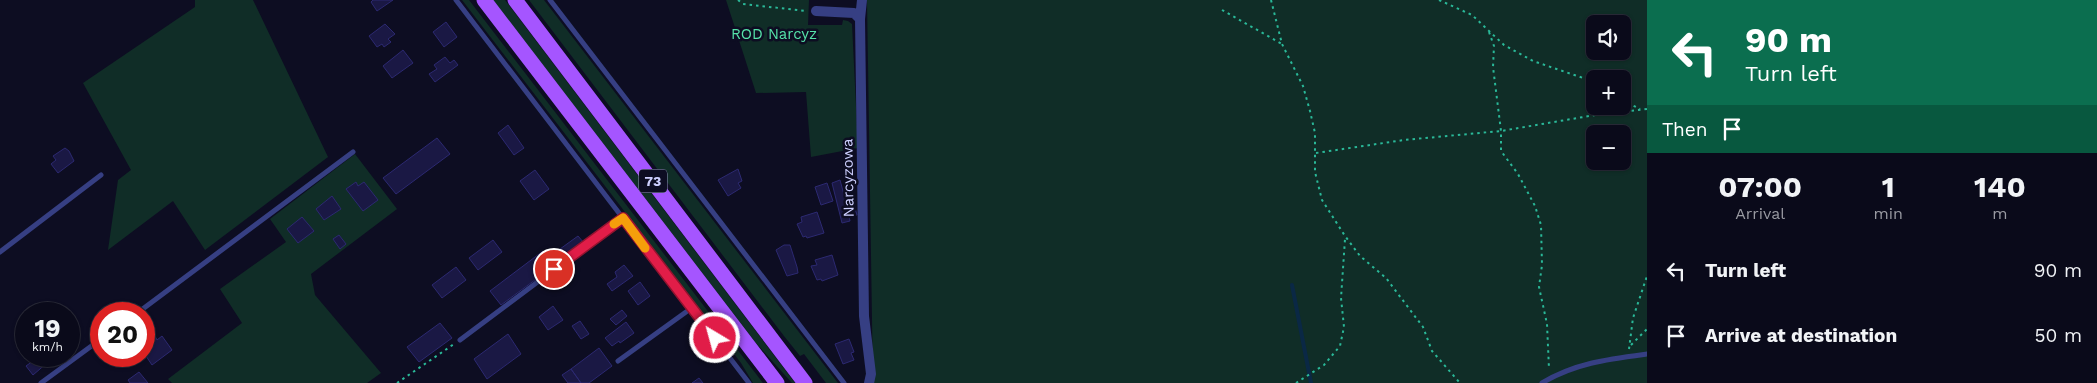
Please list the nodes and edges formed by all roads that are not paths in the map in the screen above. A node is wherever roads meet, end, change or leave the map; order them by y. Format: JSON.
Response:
{"nodes":[{"id":1,"x":456,"y":0,"type":"edge"},
{"id":2,"x":484,"y":0,"type":"edge"},
{"id":3,"x":515,"y":0,"type":"edge"},
{"id":4,"x":550,"y":0,"type":"edge"},
{"id":5,"x":862,"y":0,"type":"edge"},
{"id":6,"x":812,"y":11,"type":"road end"},
{"id":7,"x":860,"y":20,"type":"junction"},
{"id":8,"x":353,"y":152,"type":"dead end"},
{"id":9,"x":101,"y":175,"type":"dead end"},
{"id":10,"x":623,"y":218,"type":"junction"},
{"id":11,"x":0,"y":252,"type":"edge"},
{"id":12,"x":152,"y":302,"type":"edge"},
{"id":13,"x":686,"y":312,"type":"dead end"},
{"id":14,"x":460,"y":340,"type":"road end"},
{"id":15,"x":90,"y":347,"type":"edge"},
{"id":16,"x":1647,"y":354,"type":"edge"},
{"id":17,"x":618,"y":361,"type":"dead end"},
{"id":18,"x":41,"y":383,"type":"edge"},
{"id":19,"x":749,"y":383,"type":"edge"},
{"id":20,"x":776,"y":383,"type":"edge"},
{"id":21,"x":805,"y":383,"type":"edge"},
{"id":22,"x":844,"y":383,"type":"edge"},
{"id":23,"x":869,"y":383,"type":"edge"},
{"id":24,"x":1542,"y":383,"type":"edge"}],
"edges":[{"from":1,"to":10,"type":"lane"},
{"from":2,"to":20,"type":"main road","number":"73"},
{"from":3,"to":21,"type":"main road","number":"73"},
{"from":4,"to":22,"type":"lane"},
{"from":5,"to":7,"type":"street","name":"Narcyzowa"},
{"from":6,"to":7,"type":"street"},
{"from":7,"to":23,"type":"street","name":"Narcyzowa"},
{"from":8,"to":12,"type":"lane"},
{"from":9,"to":11,"type":"lane"},
{"from":10,"to":14,"type":"lane"},
{"from":10,"to":19,"type":"lane"},
{"from":13,"to":17,"type":"lane"},
{"from":15,"to":18,"type":"lane"},
{"from":16,"to":24,"type":"lane"}]}
